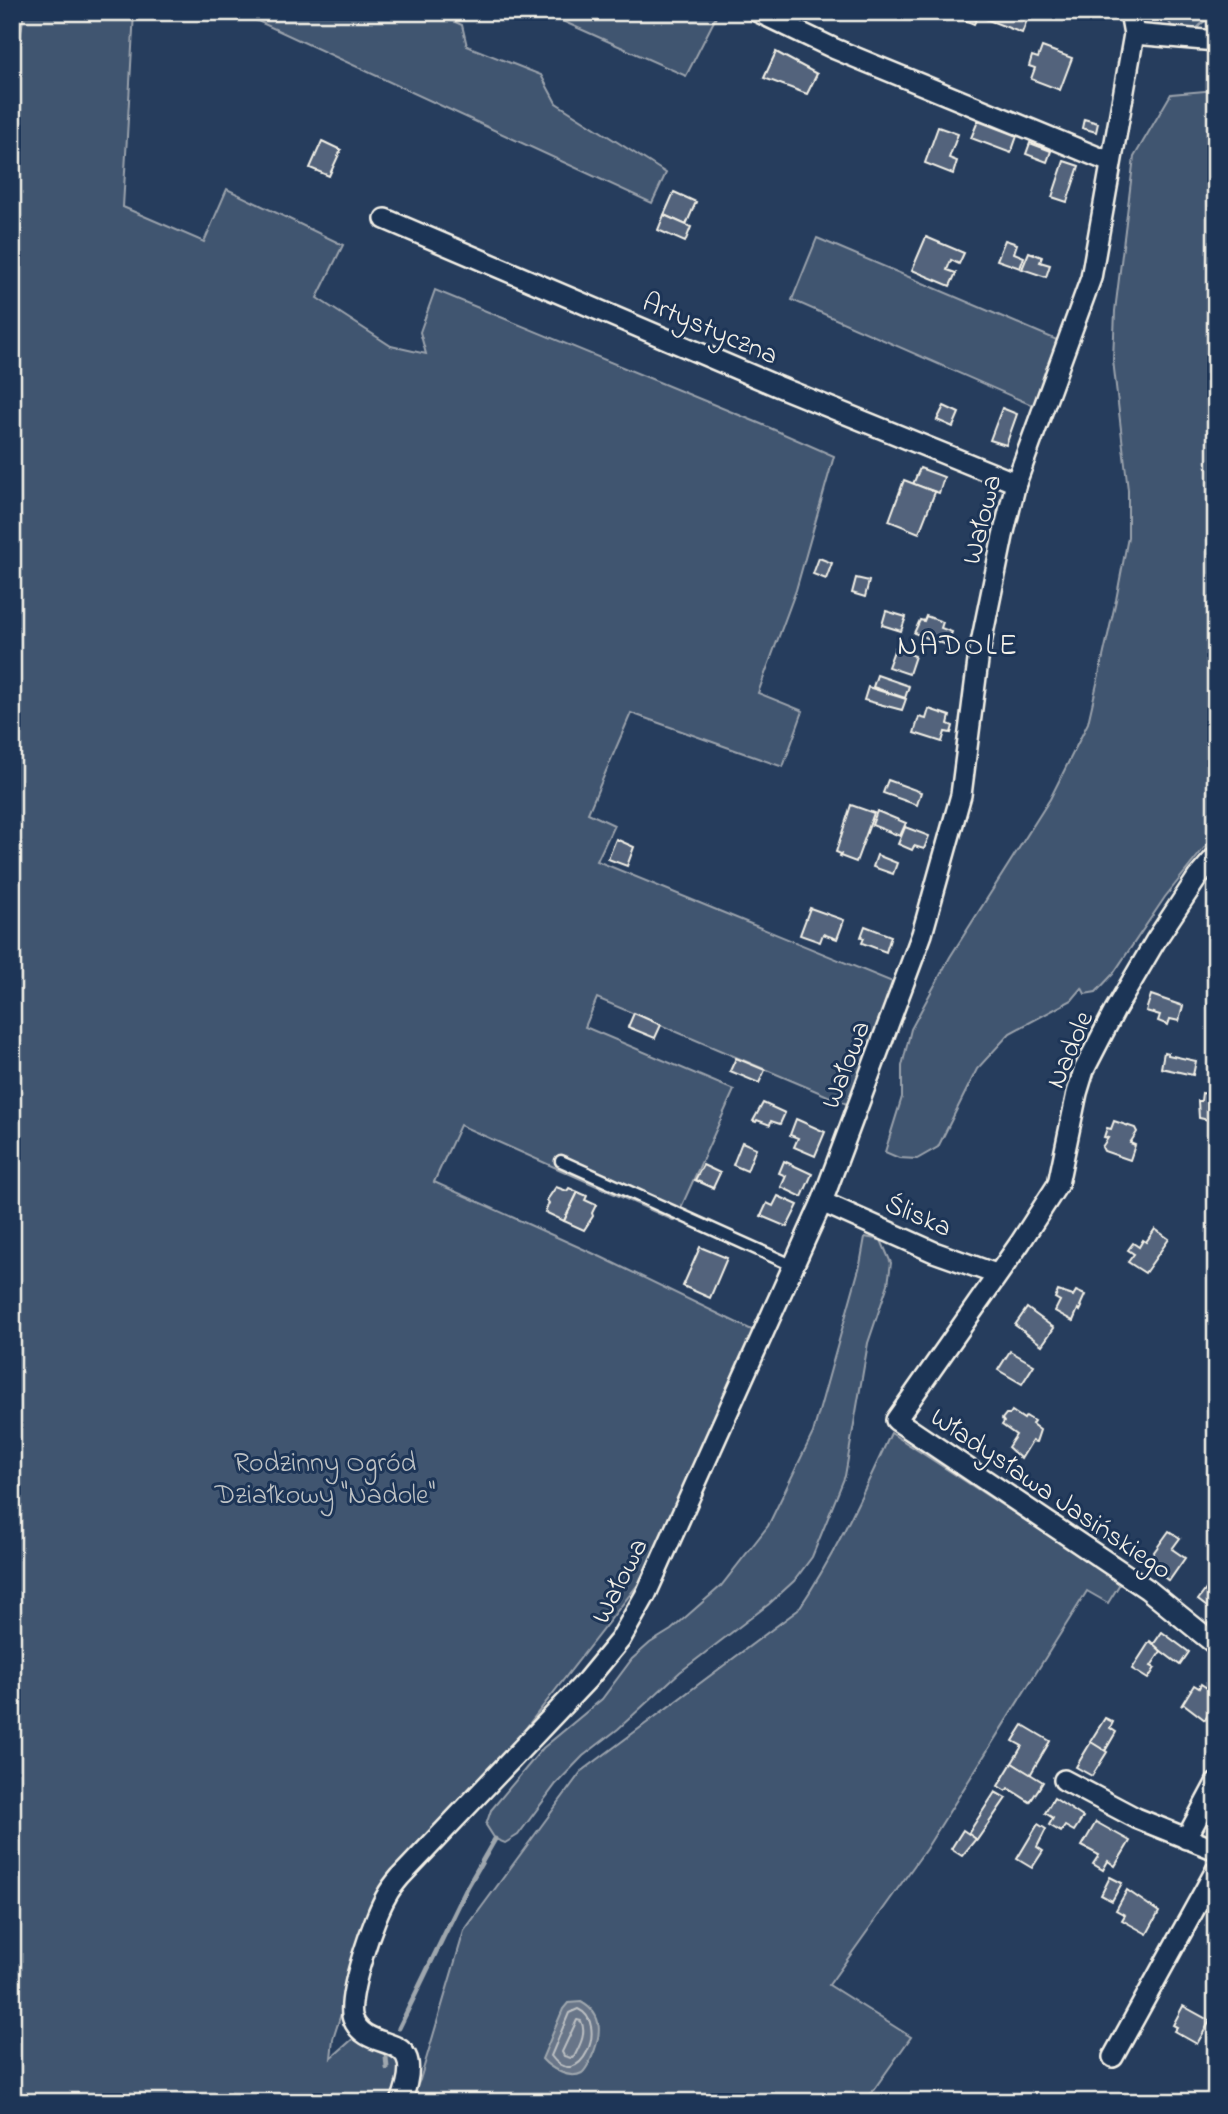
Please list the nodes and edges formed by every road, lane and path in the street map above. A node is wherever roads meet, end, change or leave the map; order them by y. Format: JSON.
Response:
{"nodes":[{"id":1,"x":758,"y":12,"type":"edge"},
{"id":2,"x":1130,"y":12,"type":"edge"},
{"id":3,"x":1133,"y":34,"type":"junction"},
{"id":4,"x":1216,"y":40,"type":"edge"},
{"id":5,"x":1110,"y":162,"type":"junction"},
{"id":6,"x":385,"y":219,"type":"dead end"},
{"id":7,"x":1016,"y":483,"type":"junction"},
{"id":8,"x":1216,"y":856,"type":"edge"},
{"id":9,"x":561,"y":1161,"type":"dead end"},
{"id":10,"x":822,"y":1202,"type":"junction"},
{"id":11,"x":794,"y":1266,"type":"junction"},
{"id":12,"x":996,"y":1274,"type":"junction"},
{"id":13,"x":1216,"y":1645,"type":"edge"},
{"id":14,"x":1064,"y":1780,"type":"dead end"},
{"id":15,"x":1216,"y":1783,"type":"edge"},
{"id":16,"x":1186,"y":1839,"type":"junction"},
{"id":17,"x":1216,"y":1850,"type":"edge"},
{"id":18,"x":1216,"y":1870,"type":"edge"},
{"id":19,"x":1112,"y":2057,"type":"dead end"},
{"id":20,"x":401,"y":2102,"type":"edge"}],
"edges":[{"from":1,"to":5,"type":"street"},
{"from":2,"to":3,"type":"street","name":"Wałowa"},
{"from":3,"to":4,"type":"street"},
{"from":3,"to":5,"type":"street","name":"Wałowa"},
{"from":5,"to":7,"type":"street","name":"Wałowa"},
{"from":6,"to":7,"type":"street","name":"Artystyczna"},
{"from":7,"to":10,"type":"street","name":"Wałowa"},
{"from":8,"to":12,"type":"street","name":"Nadole"},
{"from":9,"to":11,"type":"lane"},
{"from":10,"to":11,"type":"street","name":"Wałowa"},
{"from":10,"to":12,"type":"street","name":"Śliska"},
{"from":11,"to":20,"type":"street","name":"Wałowa"},
{"from":12,"to":13,"type":"street","name":"Władysława Jasińskiego"},
{"from":14,"to":16,"type":"street"},
{"from":15,"to":16,"type":"street"},
{"from":16,"to":17,"type":"street"},
{"from":18,"to":19,"type":"street"}]}
